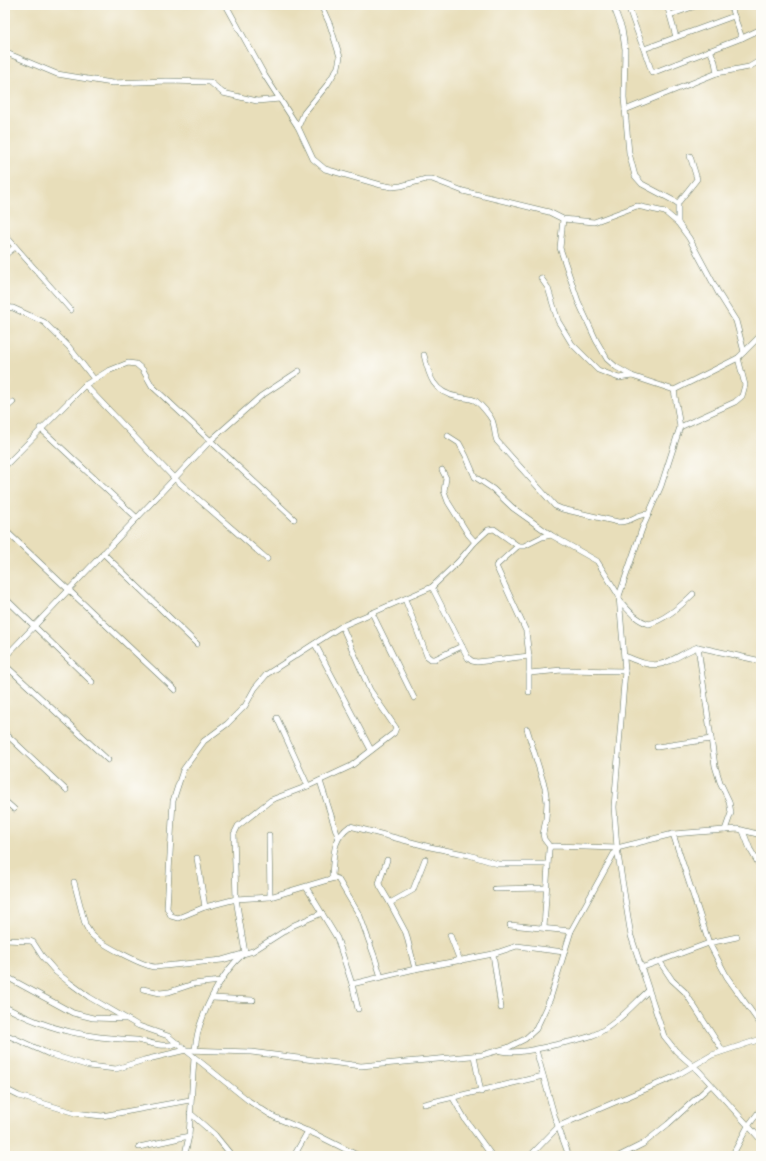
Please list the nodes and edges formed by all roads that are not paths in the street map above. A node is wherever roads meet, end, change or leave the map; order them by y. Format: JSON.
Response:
{"nodes":[{"id":1,"x":226,"y":5,"type":"edge"},
{"id":2,"x":321,"y":5,"type":"edge"},
{"id":3,"x":613,"y":5,"type":"edge"},
{"id":4,"x":628,"y":5,"type":"edge"},
{"id":5,"x":667,"y":5,"type":"edge"},
{"id":6,"x":698,"y":5,"type":"edge"},
{"id":7,"x":730,"y":5,"type":"edge"},
{"id":8,"x":670,"y":15,"type":"junction"},
{"id":9,"x":734,"y":16,"type":"junction"},
{"id":10,"x":759,"y":30,"type":"dead end"},
{"id":11,"x":676,"y":37,"type":"junction"},
{"id":12,"x":742,"y":38,"type":"junction"},
{"id":13,"x":644,"y":49,"type":"junction"},
{"id":14,"x":710,"y":50,"type":"junction"},
{"id":15,"x":5,"y":51,"type":"edge"},
{"id":16,"x":761,"y":60,"type":"edge"},
{"id":17,"x":717,"y":73,"type":"junction"},
{"id":18,"x":280,"y":99,"type":"junction"},
{"id":19,"x":625,"y":110,"type":"junction"},
{"id":20,"x":298,"y":127,"type":"junction"},
{"id":21,"x":690,"y":156,"type":"dead end"},
{"id":22,"x":678,"y":202,"type":"junction"},
{"id":23,"x":563,"y":219,"type":"junction"},
{"id":24,"x":678,"y":223,"type":"junction"},
{"id":25,"x":5,"y":235,"type":"edge"},
{"id":26,"x":15,"y":247,"type":"junction"},
{"id":27,"x":5,"y":255,"type":"edge"},
{"id":28,"x":541,"y":278,"type":"dead end"},
{"id":29,"x":5,"y":307,"type":"edge"},
{"id":30,"x":71,"y":310,"type":"dead end"},
{"id":31,"x":761,"y":335,"type":"edge"},
{"id":32,"x":744,"y":352,"type":"junction"},
{"id":33,"x":424,"y":355,"type":"dead end"},
{"id":34,"x":738,"y":358,"type":"junction"},
{"id":35,"x":299,"y":371,"type":"dead end"},
{"id":36,"x":632,"y":376,"type":"junction"},
{"id":37,"x":94,"y":379,"type":"junction"},
{"id":38,"x":84,"y":385,"type":"junction"},
{"id":39,"x":674,"y":390,"type":"junction"},
{"id":40,"x":13,"y":402,"type":"dead end"},
{"id":41,"x":5,"y":409,"type":"edge"},
{"id":42,"x":680,"y":427,"type":"junction"},
{"id":43,"x":40,"y":428,"type":"junction"},
{"id":44,"x":448,"y":436,"type":"dead end"},
{"id":45,"x":210,"y":441,"type":"junction"},
{"id":46,"x":6,"y":463,"type":"edge"},
{"id":47,"x":442,"y":470,"type":"dead end"},
{"id":48,"x":174,"y":478,"type":"junction"},
{"id":49,"x":649,"y":514,"type":"junction"},
{"id":50,"x":137,"y":518,"type":"junction"},
{"id":51,"x":294,"y":519,"type":"dead end"},
{"id":52,"x":5,"y":530,"type":"edge"},
{"id":53,"x":551,"y":535,"type":"junction"},
{"id":54,"x":475,"y":542,"type":"junction"},
{"id":55,"x":518,"y":546,"type":"junction"},
{"id":56,"x":103,"y":553,"type":"junction"},
{"id":57,"x":267,"y":559,"type":"dead end"},
{"id":58,"x":432,"y":587,"type":"junction"},
{"id":59,"x":69,"y":589,"type":"junction"},
{"id":60,"x":693,"y":594,"type":"dead end"},
{"id":61,"x":5,"y":598,"type":"edge"},
{"id":62,"x":620,"y":598,"type":"junction"},
{"id":63,"x":405,"y":599,"type":"junction"},
{"id":64,"x":372,"y":613,"type":"junction"},
{"id":65,"x":35,"y":626,"type":"junction"},
{"id":66,"x":342,"y":626,"type":"junction"},
{"id":67,"x":197,"y":644,"type":"dead end"},
{"id":68,"x":315,"y":644,"type":"junction"},
{"id":69,"x":462,"y":646,"type":"junction"},
{"id":70,"x":698,"y":647,"type":"junction"},
{"id":71,"x":529,"y":656,"type":"junction"},
{"id":72,"x":625,"y":656,"type":"junction"},
{"id":73,"x":5,"y":657,"type":"edge"},
{"id":74,"x":761,"y":661,"type":"edge"},
{"id":75,"x":5,"y":665,"type":"edge"},
{"id":76,"x":625,"y":671,"type":"junction"},
{"id":77,"x":529,"y":673,"type":"junction"},
{"id":78,"x":92,"y":682,"type":"dead end"},
{"id":79,"x":175,"y":690,"type":"dead end"},
{"id":80,"x":529,"y":692,"type":"dead end"},
{"id":81,"x":414,"y":698,"type":"dead end"},
{"id":82,"x":277,"y":718,"type":"dead end"},
{"id":83,"x":527,"y":729,"type":"dead end"},
{"id":84,"x":5,"y":733,"type":"edge"},
{"id":85,"x":711,"y":739,"type":"junction"},
{"id":86,"x":657,"y":747,"type":"dead end"},
{"id":87,"x":371,"y":750,"type":"junction"},
{"id":88,"x":108,"y":760,"type":"dead end"},
{"id":89,"x":320,"y":781,"type":"junction"},
{"id":90,"x":308,"y":786,"type":"junction"},
{"id":91,"x":66,"y":790,"type":"dead end"},
{"id":92,"x":5,"y":800,"type":"edge"},
{"id":93,"x":14,"y":809,"type":"dead end"},
{"id":94,"x":725,"y":830,"type":"junction"},
{"id":95,"x":743,"y":831,"type":"junction"},
{"id":96,"x":673,"y":834,"type":"junction"},
{"id":97,"x":269,"y":835,"type":"dead end"},
{"id":98,"x":761,"y":835,"type":"edge"},
{"id":99,"x":338,"y":837,"type":"junction"},
{"id":100,"x":550,"y":847,"type":"junction"},
{"id":101,"x":617,"y":848,"type":"junction"},
{"id":102,"x":196,"y":858,"type":"dead end"},
{"id":103,"x":425,"y":859,"type":"dead end"},
{"id":104,"x":388,"y":860,"type":"dead end"},
{"id":105,"x":547,"y":864,"type":"junction"},
{"id":106,"x":761,"y":868,"type":"edge"},
{"id":107,"x":334,"y":878,"type":"junction"},
{"id":108,"x":74,"y":882,"type":"dead end"},
{"id":109,"x":306,"y":886,"type":"junction"},
{"id":110,"x":546,"y":888,"type":"junction"},
{"id":111,"x":495,"y":889,"type":"dead end"},
{"id":112,"x":270,"y":897,"type":"junction"},
{"id":113,"x":236,"y":899,"type":"junction"},
{"id":114,"x":390,"y":903,"type":"junction"},
{"id":115,"x":205,"y":907,"type":"junction"},
{"id":116,"x":322,"y":913,"type":"junction"},
{"id":117,"x":510,"y":925,"type":"dead end"},
{"id":118,"x":544,"y":928,"type":"junction"},
{"id":119,"x":571,"y":931,"type":"junction"},
{"id":120,"x":450,"y":935,"type":"dead end"},
{"id":121,"x":737,"y":937,"type":"dead end"},
{"id":122,"x":5,"y":940,"type":"edge"},
{"id":123,"x":709,"y":943,"type":"junction"},
{"id":124,"x":564,"y":952,"type":"junction"},
{"id":125,"x":244,"y":953,"type":"junction"},
{"id":126,"x":493,"y":954,"type":"junction"},
{"id":127,"x":460,"y":961,"type":"junction"},
{"id":128,"x":660,"y":962,"type":"junction"},
{"id":129,"x":641,"y":968,"type":"junction"},
{"id":130,"x":415,"y":969,"type":"junction"},
{"id":131,"x":5,"y":976,"type":"edge"},
{"id":132,"x":380,"y":977,"type":"junction"},
{"id":133,"x":221,"y":981,"type":"junction"},
{"id":134,"x":352,"y":984,"type":"junction"},
{"id":135,"x":144,"y":989,"type":"dead end"},
{"id":136,"x":648,"y":991,"type":"junction"},
{"id":137,"x":212,"y":998,"type":"junction"},
{"id":138,"x":253,"y":1000,"type":"dead end"},
{"id":139,"x":5,"y":1007,"type":"edge"},
{"id":140,"x":501,"y":1008,"type":"dead end"},
{"id":141,"x":358,"y":1009,"type":"dead end"},
{"id":142,"x":126,"y":1020,"type":"junction"},
{"id":143,"x":761,"y":1025,"type":"edge"},
{"id":144,"x":5,"y":1034,"type":"edge"},
{"id":145,"x":761,"y":1039,"type":"edge"},
{"id":146,"x":178,"y":1043,"type":"junction"},
{"id":147,"x":186,"y":1050,"type":"junction"},
{"id":148,"x":195,"y":1050,"type":"junction"},
{"id":149,"x":536,"y":1050,"type":"junction"},
{"id":150,"x":499,"y":1051,"type":"junction"},
{"id":151,"x":723,"y":1051,"type":"junction"},
{"id":152,"x":474,"y":1056,"type":"junction"},
{"id":153,"x":194,"y":1058,"type":"junction"},
{"id":154,"x":693,"y":1066,"type":"junction"},
{"id":155,"x":543,"y":1076,"type":"junction"},
{"id":156,"x":711,"y":1085,"type":"junction"},
{"id":157,"x":5,"y":1089,"type":"edge"},
{"id":158,"x":481,"y":1092,"type":"junction"},
{"id":159,"x":453,"y":1098,"type":"junction"},
{"id":160,"x":190,"y":1100,"type":"junction"},
{"id":161,"x":424,"y":1104,"type":"dead end"},
{"id":162,"x":761,"y":1109,"type":"edge"},
{"id":163,"x":190,"y":1113,"type":"junction"},
{"id":164,"x":559,"y":1126,"type":"junction"},
{"id":165,"x":748,"y":1126,"type":"junction"},
{"id":166,"x":308,"y":1131,"type":"junction"},
{"id":167,"x":189,"y":1136,"type":"junction"},
{"id":168,"x":761,"y":1140,"type":"edge"},
{"id":169,"x":139,"y":1147,"type":"dead end"},
{"id":170,"x":185,"y":1155,"type":"edge"},
{"id":171,"x":232,"y":1156,"type":"edge"},
{"id":172,"x":294,"y":1156,"type":"edge"},
{"id":173,"x":359,"y":1156,"type":"edge"},
{"id":174,"x":492,"y":1156,"type":"edge"},
{"id":175,"x":530,"y":1156,"type":"edge"},
{"id":176,"x":569,"y":1156,"type":"edge"},
{"id":177,"x":619,"y":1156,"type":"edge"},
{"id":178,"x":732,"y":1156,"type":"edge"}],
"edges":[{"from":1,"to":18,"type":"street"},
{"from":2,"to":20,"type":"street"},
{"from":3,"to":19,"type":"street"},
{"from":4,"to":13,"type":"street"},
{"from":5,"to":8,"type":"street"},
{"from":6,"to":8,"type":"street"},
{"from":7,"to":9,"type":"street"},
{"from":8,"to":11,"type":"street"},
{"from":9,"to":11,"type":"street"},
{"from":9,"to":12,"type":"street"},
{"from":10,"to":12,"type":"street"},
{"from":11,"to":13,"type":"street"},
{"from":12,"to":14,"type":"street"},
{"from":13,"to":14,"type":"street"},
{"from":14,"to":17,"type":"street"},
{"from":15,"to":18,"type":"street"},
{"from":16,"to":17,"type":"street"},
{"from":17,"to":19,"type":"street"},
{"from":18,"to":20,"type":"street"},
{"from":19,"to":22,"type":"street"},
{"from":20,"to":23,"type":"street"},
{"from":21,"to":22,"type":"street"},
{"from":22,"to":24,"type":"street"},
{"from":23,"to":24,"type":"street"},
{"from":23,"to":36,"type":"street"},
{"from":24,"to":32,"type":"street"},
{"from":25,"to":26,"type":"street"},
{"from":26,"to":27,"type":"street"},
{"from":26,"to":30,"type":"street"},
{"from":28,"to":36,"type":"street"},
{"from":29,"to":37,"type":"street"},
{"from":31,"to":32,"type":"street"},
{"from":32,"to":34,"type":"street"},
{"from":33,"to":49,"type":"street"},
{"from":34,"to":39,"type":"street"},
{"from":34,"to":42,"type":"street"},
{"from":35,"to":45,"type":"street"},
{"from":36,"to":39,"type":"street"},
{"from":37,"to":38,"type":"street"},
{"from":37,"to":45,"type":"street"},
{"from":38,"to":43,"type":"street"},
{"from":38,"to":48,"type":"street"},
{"from":39,"to":42,"type":"street"},
{"from":40,"to":41,"type":"street"},
{"from":42,"to":49,"type":"street"},
{"from":43,"to":46,"type":"street"},
{"from":43,"to":50,"type":"street"},
{"from":44,"to":53,"type":"street"},
{"from":45,"to":48,"type":"street"},
{"from":45,"to":51,"type":"street"},
{"from":47,"to":54,"type":"street"},
{"from":48,"to":50,"type":"street"},
{"from":48,"to":57,"type":"street"},
{"from":49,"to":62,"type":"street"},
{"from":50,"to":56,"type":"street"},
{"from":52,"to":59,"type":"street"},
{"from":53,"to":55,"type":"street"},
{"from":53,"to":62,"type":"street"},
{"from":54,"to":55,"type":"street"},
{"from":54,"to":58,"type":"street"},
{"from":55,"to":71,"type":"street"},
{"from":56,"to":59,"type":"street"},
{"from":56,"to":67,"type":"street"},
{"from":58,"to":63,"type":"street"},
{"from":58,"to":69,"type":"street"},
{"from":59,"to":65,"type":"street"},
{"from":59,"to":79,"type":"street"},
{"from":60,"to":62,"type":"street"},
{"from":61,"to":65,"type":"street"},
{"from":62,"to":72,"type":"street"},
{"from":63,"to":64,"type":"street"},
{"from":63,"to":69,"type":"street"},
{"from":64,"to":66,"type":"street"},
{"from":64,"to":81,"type":"street"},
{"from":65,"to":73,"type":"street"},
{"from":65,"to":78,"type":"street"},
{"from":66,"to":68,"type":"street"},
{"from":66,"to":87,"type":"street"},
{"from":68,"to":87,"type":"street"},
{"from":68,"to":115,"type":"street"},
{"from":69,"to":71,"type":"street"},
{"from":70,"to":72,"type":"street"},
{"from":70,"to":74,"type":"street"},
{"from":70,"to":85,"type":"street"},
{"from":71,"to":77,"type":"street"},
{"from":72,"to":76,"type":"street"},
{"from":75,"to":88,"type":"street"},
{"from":76,"to":77,"type":"street"},
{"from":76,"to":101,"type":"street"},
{"from":77,"to":80,"type":"street"},
{"from":82,"to":90,"type":"street"},
{"from":83,"to":100,"type":"street"},
{"from":84,"to":91,"type":"street"},
{"from":85,"to":86,"type":"street"},
{"from":85,"to":94,"type":"street"},
{"from":87,"to":89,"type":"street"},
{"from":89,"to":90,"type":"street"},
{"from":89,"to":99,"type":"street"},
{"from":90,"to":113,"type":"street"},
{"from":92,"to":93,"type":"street"},
{"from":94,"to":95,"type":"street"},
{"from":94,"to":96,"type":"street"},
{"from":95,"to":98,"type":"street"},
{"from":95,"to":106,"type":"street"},
{"from":96,"to":101,"type":"street"},
{"from":96,"to":123,"type":"street"},
{"from":97,"to":112,"type":"street"},
{"from":99,"to":105,"type":"street"},
{"from":99,"to":107,"type":"street"},
{"from":100,"to":101,"type":"street"},
{"from":100,"to":105,"type":"street"},
{"from":101,"to":119,"type":"street"},
{"from":101,"to":129,"type":"street"},
{"from":102,"to":115,"type":"street"},
{"from":103,"to":114,"type":"street"},
{"from":104,"to":114,"type":"street"},
{"from":105,"to":110,"type":"street"},
{"from":107,"to":109,"type":"street"},
{"from":107,"to":132,"type":"street"},
{"from":108,"to":125,"type":"street"},
{"from":109,"to":112,"type":"street"},
{"from":109,"to":116,"type":"street"},
{"from":110,"to":111,"type":"street"},
{"from":110,"to":118,"type":"street"},
{"from":112,"to":113,"type":"street"},
{"from":113,"to":115,"type":"street"},
{"from":113,"to":125,"type":"street"},
{"from":114,"to":130,"type":"street"},
{"from":116,"to":125,"type":"street"},
{"from":116,"to":134,"type":"street"},
{"from":117,"to":118,"type":"street"},
{"from":118,"to":119,"type":"street"},
{"from":119,"to":124,"type":"street"},
{"from":120,"to":127,"type":"street"},
{"from":121,"to":123,"type":"street"},
{"from":122,"to":142,"type":"street"},
{"from":123,"to":128,"type":"street"},
{"from":123,"to":143,"type":"street"},
{"from":124,"to":126,"type":"street"},
{"from":124,"to":150,"type":"street"},
{"from":125,"to":133,"type":"street"},
{"from":126,"to":127,"type":"street"},
{"from":126,"to":140,"type":"street"},
{"from":127,"to":130,"type":"street"},
{"from":128,"to":129,"type":"street"},
{"from":128,"to":151,"type":"street"},
{"from":129,"to":136,"type":"street"},
{"from":130,"to":132,"type":"street"},
{"from":131,"to":142,"type":"street"},
{"from":132,"to":134,"type":"street"},
{"from":133,"to":135,"type":"street"},
{"from":133,"to":137,"type":"street"},
{"from":134,"to":141,"type":"street"},
{"from":136,"to":149,"type":"street"},
{"from":136,"to":154,"type":"street"},
{"from":137,"to":138,"type":"street"},
{"from":137,"to":148,"type":"street"},
{"from":139,"to":146,"type":"street"},
{"from":142,"to":146,"type":"street"},
{"from":144,"to":147,"type":"street"},
{"from":145,"to":151,"type":"street"},
{"from":146,"to":147,"type":"street"},
{"from":147,"to":148,"type":"street"},
{"from":147,"to":153,"type":"street"},
{"from":148,"to":152,"type":"street"},
{"from":149,"to":150,"type":"street"},
{"from":149,"to":155,"type":"street"},
{"from":150,"to":152,"type":"street"},
{"from":151,"to":154,"type":"street"},
{"from":152,"to":158,"type":"street"},
{"from":153,"to":160,"type":"street"},
{"from":153,"to":166,"type":"street"},
{"from":154,"to":156,"type":"street"},
{"from":154,"to":164,"type":"street"},
{"from":155,"to":158,"type":"street"},
{"from":155,"to":164,"type":"street"},
{"from":156,"to":165,"type":"street"},
{"from":156,"to":177,"type":"street"},
{"from":157,"to":160,"type":"street"},
{"from":158,"to":159,"type":"street"},
{"from":159,"to":161,"type":"street"},
{"from":159,"to":174,"type":"street"},
{"from":160,"to":163,"type":"street"},
{"from":162,"to":165,"type":"street"},
{"from":163,"to":167,"type":"street"},
{"from":163,"to":171,"type":"street"},
{"from":164,"to":175,"type":"street"},
{"from":164,"to":176,"type":"street"},
{"from":165,"to":168,"type":"street"},
{"from":165,"to":178,"type":"street"},
{"from":166,"to":172,"type":"street"},
{"from":166,"to":173,"type":"street"},
{"from":167,"to":169,"type":"street"},
{"from":167,"to":170,"type":"street"}]}
